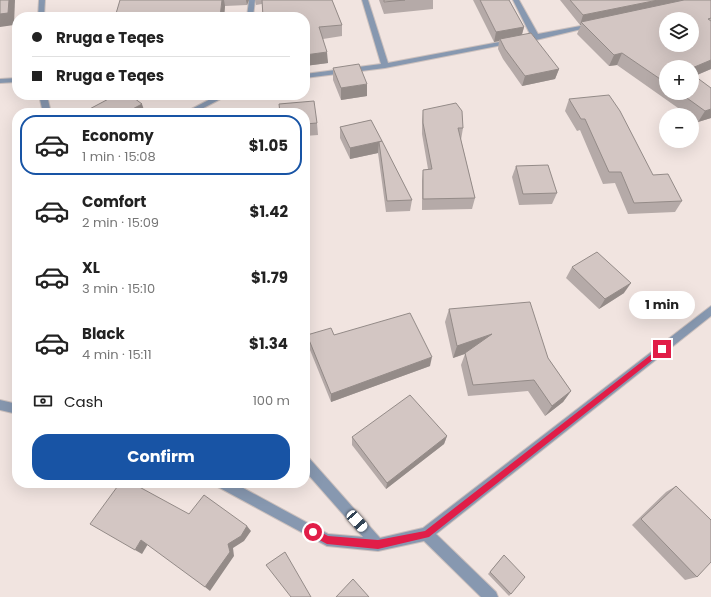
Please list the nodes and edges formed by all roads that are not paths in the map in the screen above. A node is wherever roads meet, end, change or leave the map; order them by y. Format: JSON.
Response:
{"nodes":[{"id":1,"x":42,"y":0,"type":"edge"},
{"id":2,"x":252,"y":0,"type":"edge"},
{"id":3,"x":365,"y":0,"type":"edge"},
{"id":4,"x":516,"y":0,"type":"edge"},
{"id":5,"x":41,"y":12,"type":"edge"},
{"id":6,"x":251,"y":12,"type":"edge"},
{"id":7,"x":598,"y":24,"type":"edge"},
{"id":8,"x":536,"y":38,"type":"junction"},
{"id":9,"x":385,"y":66,"type":"junction"},
{"id":10,"x":310,"y":75,"type":"edge"},
{"id":11,"x":0,"y":80,"type":"edge"},
{"id":12,"x":12,"y":80,"type":"edge"},
{"id":13,"x":214,"y":100,"type":"edge"},
{"id":14,"x":198,"y":108,"type":"edge"},
{"id":15,"x":711,"y":310,"type":"edge"},
{"id":16,"x":0,"y":405,"type":"edge"},
{"id":17,"x":12,"y":408,"type":"edge"},
{"id":18,"x":310,"y":468,"type":"edge"},
{"id":19,"x":231,"y":488,"type":"edge"},
{"id":20,"x":426,"y":534,"type":"junction"},
{"id":21,"x":378,"y":544,"type":"junction"},
{"id":22,"x":491,"y":597,"type":"edge"}],
"edges":[{"from":1,"to":5,"type":"street"},
{"from":2,"to":6,"type":"street"},
{"from":3,"to":9,"type":"street"},
{"from":4,"to":8,"type":"street"},
{"from":7,"to":8,"type":"street"},
{"from":8,"to":9,"type":"street"},
{"from":9,"to":10,"type":"street"},
{"from":11,"to":12,"type":"street"},
{"from":13,"to":14,"type":"street"},
{"from":15,"to":20,"type":"street"},
{"from":16,"to":17,"type":"street"},
{"from":18,"to":21,"type":"street"},
{"from":19,"to":21,"type":"street"},
{"from":20,"to":21,"type":"street"},
{"from":20,"to":22,"type":"street"}]}
